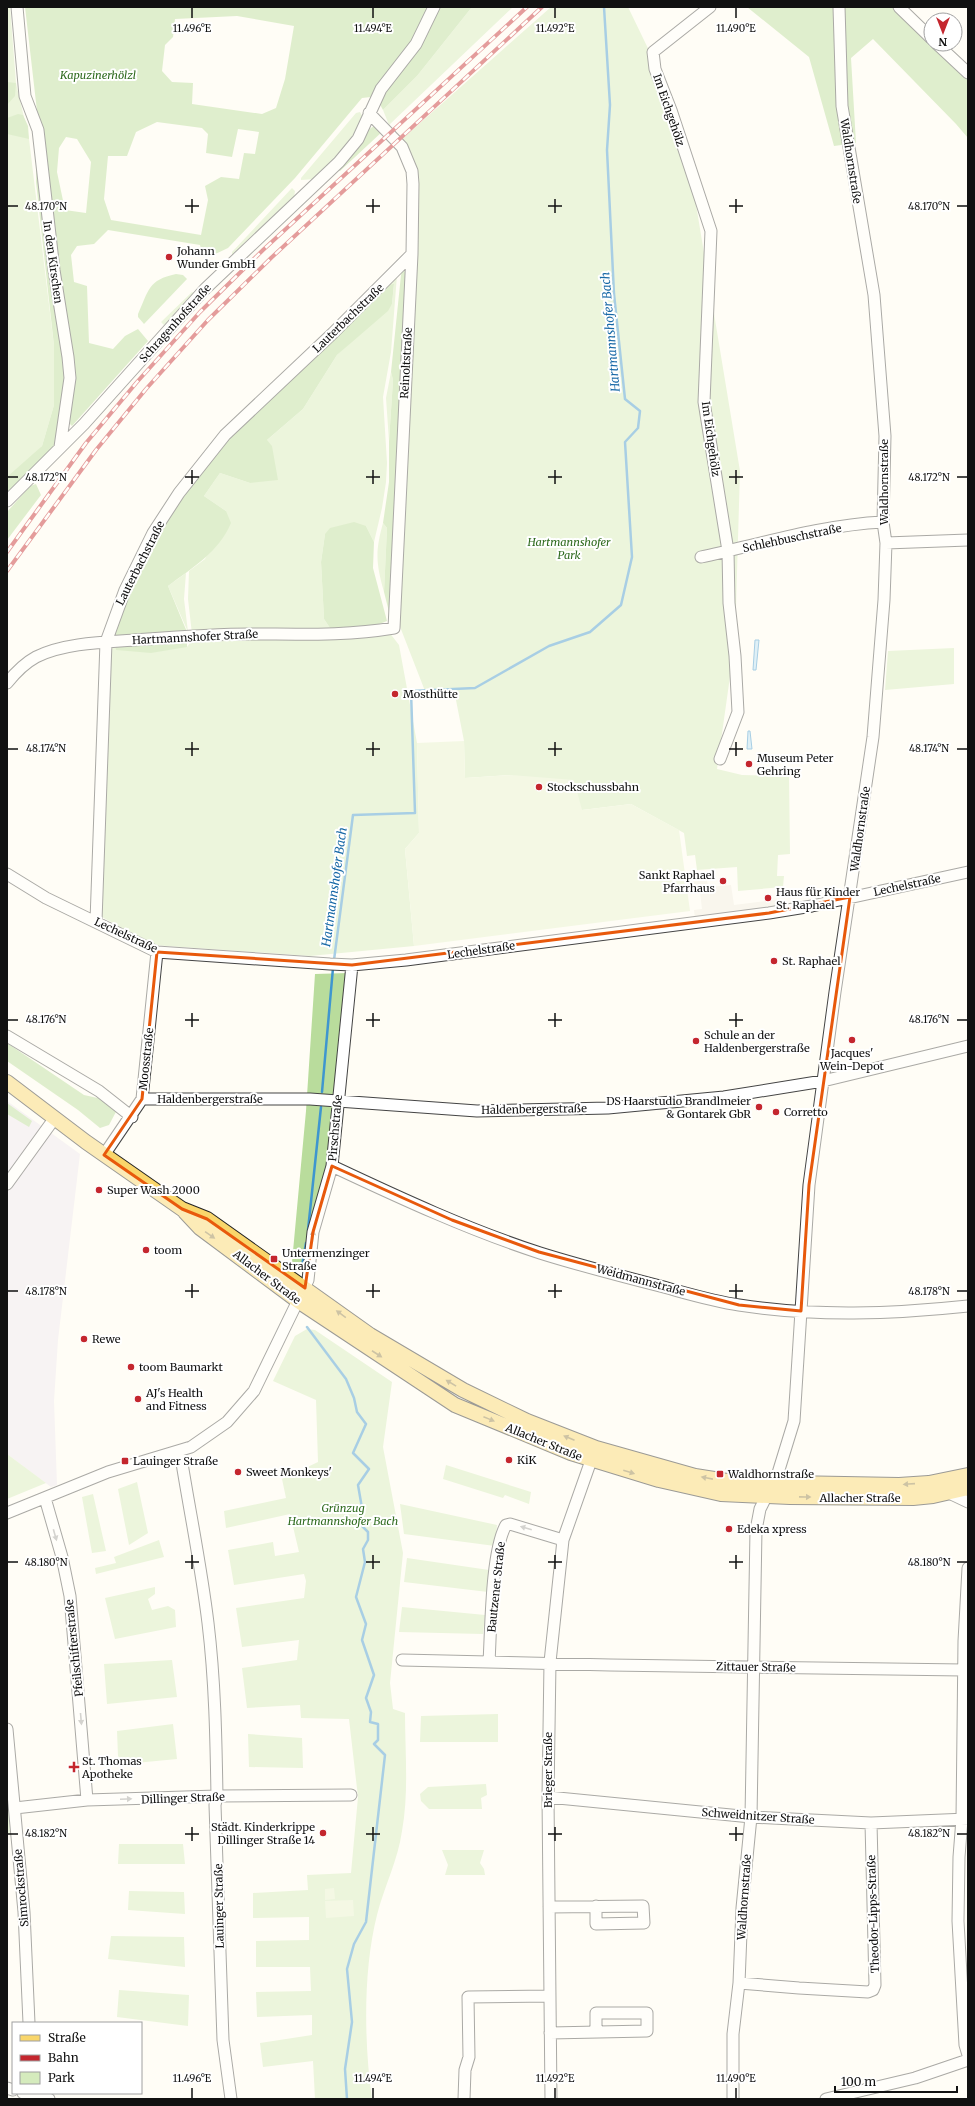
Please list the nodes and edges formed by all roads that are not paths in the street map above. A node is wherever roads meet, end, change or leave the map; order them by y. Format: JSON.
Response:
{"nodes":[{"id":1,"x":17,"y":7,"type":"edge"},
{"id":2,"x":434,"y":7,"type":"edge"},
{"id":3,"x":710,"y":7,"type":"edge"},
{"id":4,"x":839,"y":7,"type":"edge"},
{"id":5,"x":899,"y":7,"type":"edge"},
{"id":6,"x":923,"y":30,"type":"edge"},
{"id":7,"x":946,"y":52,"type":"edge"},
{"id":8,"x":968,"y":73,"type":"edge"},
{"id":9,"x":369,"y":113,"type":"junction"},
{"id":10,"x":412,"y":254,"type":"junction"},
{"id":11,"x":60,"y":447,"type":"junction"},
{"id":12,"x":7,"y":501,"type":"edge"},
{"id":13,"x":882,"y":522,"type":"junction"},
{"id":14,"x":968,"y":540,"type":"edge"},
{"id":15,"x":886,"y":543,"type":"junction"},
{"id":16,"x":728,"y":551,"type":"junction"},
{"id":17,"x":701,"y":556,"type":"dead end"},
{"id":18,"x":394,"y":628,"type":"joint"},
{"id":19,"x":106,"y":642,"type":"junction"},
{"id":20,"x":7,"y":683,"type":"edge"},
{"id":21,"x":720,"y":759,"type":"dead end"},
{"id":22,"x":968,"y":872,"type":"edge"},
{"id":23,"x":7,"y":874,"type":"edge"},
{"id":24,"x":850,"y":897,"type":"junction"},
{"id":25,"x":96,"y":921,"type":"junction"},
{"id":26,"x":157,"y":952,"type":"junction"},
{"id":27,"x":352,"y":965,"type":"junction"},
{"id":28,"x":7,"y":1036,"type":"edge"},
{"id":29,"x":968,"y":1046,"type":"edge"},
{"id":30,"x":823,"y":1081,"type":"junction"},
{"id":31,"x":7,"y":1082,"type":"edge"},
{"id":32,"x":142,"y":1099,"type":"junction"},
{"id":33,"x":337,"y":1101,"type":"junction"},
{"id":34,"x":132,"y":1117,"type":"junction"},
{"id":35,"x":54,"y":1119,"type":"junction"},
{"id":36,"x":104,"y":1155,"type":"junction"},
{"id":37,"x":332,"y":1166,"type":"junction"},
{"id":38,"x":7,"y":1184,"type":"edge"},
{"id":39,"x":182,"y":1209,"type":"junction"},
{"id":40,"x":305,"y":1288,"type":"junction"},
{"id":41,"x":298,"y":1301,"type":"junction"},
{"id":42,"x":968,"y":1306,"type":"edge"},
{"id":43,"x":801,"y":1311,"type":"junction"},
{"id":44,"x":180,"y":1451,"type":"junction"},
{"id":45,"x":594,"y":1454,"type":"junction"},
{"id":46,"x":968,"y":1475,"type":"edge"},
{"id":47,"x":774,"y":1482,"type":"junction"},
{"id":48,"x":948,"y":1487,"type":"junction"},
{"id":49,"x":968,"y":1488,"type":"edge"},
{"id":50,"x":766,"y":1497,"type":"junction"},
{"id":51,"x":45,"y":1498,"type":"junction"},
{"id":52,"x":968,"y":1502,"type":"edge"},
{"id":53,"x":7,"y":1513,"type":"edge"},
{"id":54,"x":563,"y":1540,"type":"junction"},
{"id":55,"x":968,"y":1568,"type":"edge"},
{"id":56,"x":966,"y":1635,"type":"edge"},
{"id":57,"x":402,"y":1660,"type":"dead end"},
{"id":58,"x":489,"y":1662,"type":"junction"},
{"id":59,"x":550,"y":1662,"type":"junction"},
{"id":60,"x":754,"y":1667,"type":"junction"},
{"id":61,"x":963,"y":1670,"type":"junction"},
{"id":62,"x":7,"y":1729,"type":"edge"},
{"id":63,"x":10,"y":1786,"type":"edge"},
{"id":64,"x":351,"y":1795,"type":"dead end"},
{"id":65,"x":217,"y":1796,"type":"junction"},
{"id":66,"x":548,"y":1797,"type":"junction"},
{"id":67,"x":87,"y":1800,"type":"junction"},
{"id":68,"x":15,"y":1808,"type":"junction"},
{"id":69,"x":751,"y":1817,"type":"junction"},
{"id":70,"x":965,"y":1819,"type":"edge"},
{"id":71,"x":871,"y":1824,"type":"junction"},
{"id":72,"x":12,"y":1835,"type":"edge"},
{"id":73,"x":596,"y":1906,"type":"dead end"},
{"id":74,"x":549,"y":1907,"type":"junction"},
{"id":75,"x":963,"y":1920,"type":"edge"},
{"id":76,"x":739,"y":1983,"type":"junction"},
{"id":77,"x":550,"y":1996,"type":"junction"},
{"id":78,"x":29,"y":2022,"type":"edge"},
{"id":79,"x":596,"y":2032,"type":"junction"},
{"id":80,"x":550,"y":2033,"type":"junction"},
{"id":81,"x":968,"y":2055,"type":"edge"},
{"id":82,"x":968,"y":2060,"type":"edge"},
{"id":83,"x":28,"y":2095,"type":"edge"},
{"id":84,"x":49,"y":2099,"type":"edge"},
{"id":85,"x":231,"y":2099,"type":"edge"},
{"id":86,"x":464,"y":2099,"type":"edge"},
{"id":87,"x":551,"y":2099,"type":"edge"},
{"id":88,"x":733,"y":2099,"type":"edge"},
{"id":89,"x":826,"y":2099,"type":"edge"}],
"edges":[{"from":1,"to":11,"type":"street","name":"In den Kirschen"},
{"from":2,"to":9,"type":"street","name":"Schragenhofstraße"},
{"from":3,"to":16,"type":"street","name":"Im Eichgehölz"},
{"from":4,"to":13,"type":"street","name":"Waldhornstraße"},
{"from":5,"to":6,"type":"street"},
{"from":7,"to":8,"type":"street"},
{"from":9,"to":10,"type":"street","name":"Reinoltstraße"},
{"from":9,"to":11,"type":"street","name":"Schragenhofstraße"},
{"from":10,"to":18,"type":"street","name":"Reinoltstraße"},
{"from":10,"to":19,"type":"street","name":"Lauterbachstraße"},
{"from":11,"to":12,"type":"street","name":"Schragenhofstraße"},
{"from":13,"to":15,"type":"street","name":"Waldhornstraße"},
{"from":13,"to":16,"type":"street","name":"Schlehbuschstraße"},
{"from":14,"to":15,"type":"street"},
{"from":15,"to":24,"type":"street","name":"Waldhornstraße"},
{"from":16,"to":17,"type":"street","name":"Schlehbuschstraße"},
{"from":16,"to":21,"type":"street","name":"Im Eichgehölz"},
{"from":18,"to":19,"type":"street","name":"Hartmannshofer Straße"},
{"from":19,"to":20,"type":"street","name":"Hartmannshofer Straße"},
{"from":19,"to":25,"type":"street","name":"Lauterbachstraße"},
{"from":22,"to":24,"type":"street","name":"Lechelstraße"},
{"from":23,"to":25,"type":"street","name":"Lechelstraße"},
{"from":24,"to":27,"type":"street","name":"Lechelstraße"},
{"from":24,"to":30,"type":"street","name":"Waldhornstraße"},
{"from":25,"to":26,"type":"street","name":"Lechelstraße"},
{"from":26,"to":27,"type":"street","name":"Lechelstraße"},
{"from":26,"to":32,"type":"street","name":"Moosstraße"},
{"from":27,"to":33,"type":"street","name":"Pirschstraße"},
{"from":28,"to":34,"type":"street"},
{"from":29,"to":30,"type":"street","name":"Haldenbergerstraße"},
{"from":30,"to":33,"type":"street","name":"Haldenbergerstraße"},
{"from":30,"to":43,"type":"street","name":"Waldhornstraße"},
{"from":31,"to":35,"type":"main road","name":"Allacher Straße"},
{"from":32,"to":33,"type":"street","name":"Haldenbergerstraße"},
{"from":32,"to":34,"type":"street","name":"Moosstraße"},
{"from":33,"to":37,"type":"street","name":"Pirschstraße"},
{"from":34,"to":36,"type":"street","name":"Moosstraße"},
{"from":35,"to":36,"type":"main road","name":"Allacher Straße"},
{"from":35,"to":38,"type":"street"},
{"from":36,"to":39,"type":"main road","name":"Allacher Straße"},
{"from":40,"to":37,"type":"street","name":"Pirschstraße","one_way":true},
{"from":37,"to":43,"type":"street","name":"Weidmannstraße"},
{"from":39,"to":40,"type":"main road","name":"Allacher Straße"},
{"from":39,"to":41,"type":"main road","name":"Allacher Straße","one_way":true},
{"from":40,"to":41,"type":"street"},
{"from":45,"to":40,"type":"main road","name":"Allacher Straße","one_way":true},
{"from":41,"to":44,"type":"street"},
{"from":41,"to":45,"type":"main road","name":"Allacher Straße","one_way":true},
{"from":42,"to":43,"type":"street","name":"Weidmannstraße"},
{"from":43,"to":47,"type":"street","name":"Waldhornstraße"},
{"from":44,"to":51,"type":"street"},
{"from":44,"to":65,"type":"street","name":"Lauinger Straße"},
{"from":47,"to":45,"type":"main road","name":"Allacher Straße","one_way":true},
{"from":45,"to":50,"type":"main road","name":"Allacher Straße","one_way":true},
{"from":45,"to":54,"type":"street","name":"Brieger Straße"},
{"from":46,"to":48,"type":"main road"},
{"from":48,"to":47,"type":"main road","name":"Allacher Straße","one_way":true},
{"from":47,"to":50,"type":"street","name":"Waldhornstraße"},
{"from":48,"to":49,"type":"main road"},
{"from":50,"to":48,"type":"main road","name":"Allacher Straße","one_way":true},
{"from":48,"to":52,"type":"street"},
{"from":50,"to":60,"type":"street","name":"Waldhornstraße"},
{"from":51,"to":53,"type":"street"},
{"from":51,"to":67,"type":"street","name":"Pfeilschifterstraße","one_way":true},
{"from":54,"to":58,"type":"street","name":"Bautzener Straße","one_way":true},
{"from":54,"to":59,"type":"street","name":"Brieger Straße"},
{"from":55,"to":56,"type":"street"},
{"from":56,"to":61,"type":"street"},
{"from":57,"to":58,"type":"street"},
{"from":58,"to":59,"type":"street"},
{"from":59,"to":60,"type":"street","name":"Zittauer Straße"},
{"from":59,"to":66,"type":"street","name":"Brieger Straße"},
{"from":60,"to":61,"type":"street","name":"Zittauer Straße"},
{"from":60,"to":69,"type":"street","name":"Waldhornstraße"},
{"from":61,"to":70,"type":"street"},
{"from":62,"to":63,"type":"street","name":"Simrockstraße"},
{"from":63,"to":68,"type":"street","name":"Simrockstraße"},
{"from":64,"to":65,"type":"street","name":"Dillinger Straße"},
{"from":67,"to":65,"type":"street","name":"Dillinger Straße","one_way":true},
{"from":65,"to":85,"type":"street","name":"Lauinger Straße"},
{"from":66,"to":69,"type":"street","name":"Schweidnitzer Straße"},
{"from":66,"to":74,"type":"street","name":"Brieger Straße"},
{"from":67,"to":68,"type":"street","name":"Dillinger Straße"},
{"from":68,"to":72,"type":"street","name":"Simrockstraße"},
{"from":69,"to":71,"type":"street","name":"Schweidnitzer Straße"},
{"from":69,"to":76,"type":"street","name":"Waldhornstraße"},
{"from":70,"to":71,"type":"street","name":"Schweidnitzer Straße"},
{"from":70,"to":75,"type":"street"},
{"from":71,"to":76,"type":"street","name":"Theodor-Lipps-Straße"},
{"from":72,"to":78,"type":"street","name":"Simrockstraße"},
{"from":73,"to":74,"type":"street"},
{"from":74,"to":77,"type":"street","name":"Brieger Straße"},
{"from":75,"to":81,"type":"street"},
{"from":76,"to":88,"type":"street","name":"Waldhornstraße"},
{"from":77,"to":80,"type":"street","name":"Brieger Straße"},
{"from":77,"to":86,"type":"street"},
{"from":79,"to":79,"type":"street"},
{"from":79,"to":80,"type":"street"},
{"from":80,"to":87,"type":"street","name":"Brieger Straße"},
{"from":82,"to":89,"type":"street"},
{"from":83,"to":84,"type":"street"}]}
